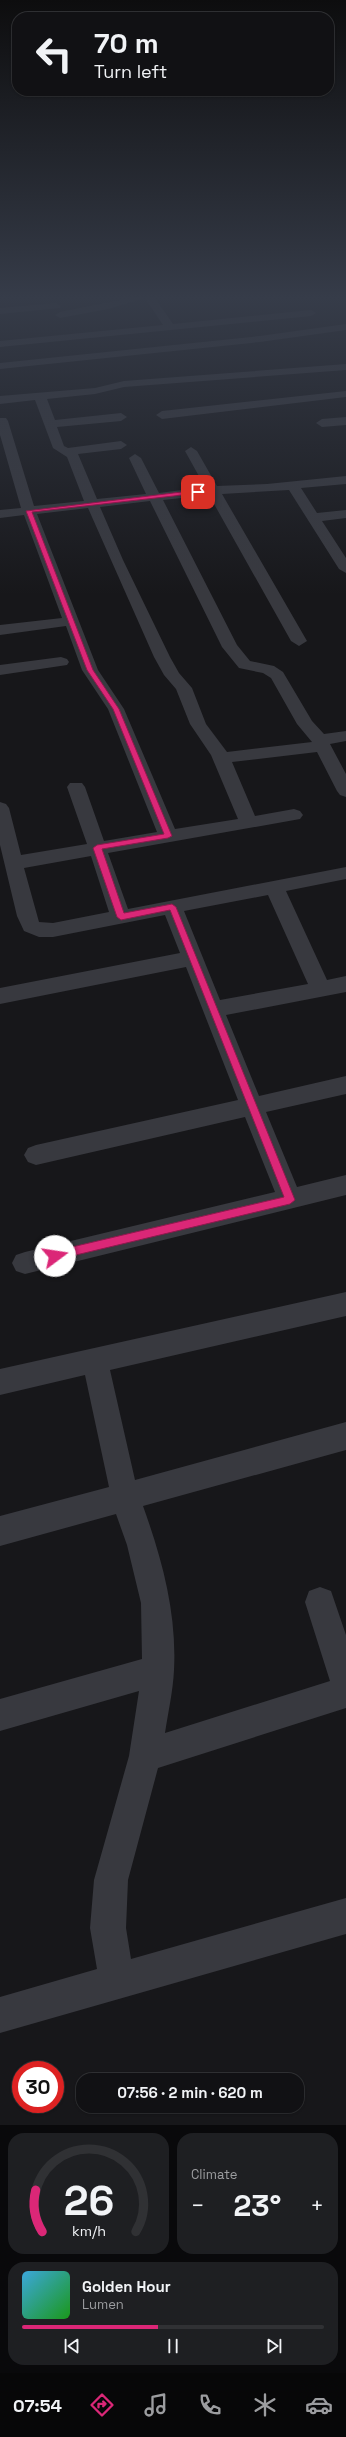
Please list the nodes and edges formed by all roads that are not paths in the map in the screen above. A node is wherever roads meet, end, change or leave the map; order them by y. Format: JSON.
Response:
{"nodes":[{"id":1,"x":28,"y":397,"type":"edge"},
{"id":2,"x":40,"y":397,"type":"edge"},
{"id":3,"x":317,"y":397,"type":"edge"},
{"id":4,"x":0,"y":400,"type":"edge"},
{"id":5,"x":162,"y":414,"type":"dead end"},
{"id":6,"x":120,"y":417,"type":"dead end"},
{"id":7,"x":2,"y":421,"type":"dead end"},
{"id":8,"x":346,"y":421,"type":"edge"},
{"id":9,"x":322,"y":423,"type":"dead end"},
{"id":10,"x":50,"y":424,"type":"junction"},
{"id":11,"x":121,"y":445,"type":"dead end"},
{"id":12,"x":191,"y":451,"type":"dead end"},
{"id":13,"x":67,"y":452,"type":"junction"},
{"id":14,"x":135,"y":458,"type":"dead end"},
{"id":15,"x":346,"y":480,"type":"edge"},
{"id":16,"x":293,"y":486,"type":"junction"},
{"id":17,"x":212,"y":490,"type":"junction"},
{"id":18,"x":153,"y":497,"type":"junction"},
{"id":19,"x":93,"y":504,"type":"junction"},
{"id":20,"x":29,"y":511,"type":"junction"},
{"id":21,"x":0,"y":514,"type":"edge"},
{"id":22,"x":346,"y":514,"type":"edge"},
{"id":23,"x":312,"y":518,"type":"junction"},
{"id":24,"x":340,"y":552,"type":"edge"},
{"id":25,"x":346,"y":569,"type":"edge"},
{"id":26,"x":71,"y":621,"type":"junction"},
{"id":27,"x":0,"y":630,"type":"edge"},
{"id":28,"x":299,"y":641,"type":"dead end"},
{"id":29,"x":61,"y":662,"type":"dead end"},
{"id":30,"x":0,"y":670,"type":"edge"},
{"id":31,"x":346,"y":736,"type":"edge"},
{"id":32,"x":320,"y":743,"type":"junction"},
{"id":33,"x":222,"y":758,"type":"junction"},
{"id":34,"x":76,"y":787,"type":"dead end"},
{"id":35,"x":346,"y":791,"type":"edge"},
{"id":36,"x":0,"y":808,"type":"edge"},
{"id":37,"x":294,"y":814,"type":"dead end"},
{"id":38,"x":249,"y":822,"type":"junction"},
{"id":39,"x":168,"y":836,"type":"junction"},
{"id":40,"x":97,"y":848,"type":"junction"},
{"id":41,"x":14,"y":863,"type":"junction"},
{"id":42,"x":346,"y":873,"type":"edge"},
{"id":43,"x":274,"y":887,"type":"junction"},
{"id":44,"x":172,"y":907,"type":"junction"},
{"id":45,"x":121,"y":917,"type":"junction"},
{"id":46,"x":194,"y":958,"type":"junction"},
{"id":47,"x":346,"y":984,"type":"edge"},
{"id":48,"x":320,"y":988,"type":"junction"},
{"id":49,"x":0,"y":996,"type":"edge"},
{"id":50,"x":214,"y":1009,"type":"junction"},
{"id":51,"x":346,"y":1085,"type":"edge"},
{"id":52,"x":254,"y":1106,"type":"junction"},
{"id":53,"x":36,"y":1155,"type":"dead end"},
{"id":54,"x":346,"y":1185,"type":"edge"},
{"id":55,"x":290,"y":1200,"type":"junction"},
{"id":56,"x":25,"y":1263,"type":"dead end"},
{"id":57,"x":345,"y":1306,"type":"edge"},
{"id":58,"x":95,"y":1360,"type":"junction"},
{"id":59,"x":0,"y":1382,"type":"edge"},
{"id":60,"x":346,"y":1436,"type":"edge"},
{"id":61,"x":125,"y":1497,"type":"junction"},
{"id":62,"x":0,"y":1531,"type":"edge"},
{"id":63,"x":320,"y":1602,"type":"dead end"},
{"id":64,"x":158,"y":1670,"type":"junction"},
{"id":65,"x":346,"y":1683,"type":"edge"},
{"id":66,"x":346,"y":1692,"type":"edge"},
{"id":67,"x":0,"y":1715,"type":"edge"},
{"id":68,"x":145,"y":1756,"type":"junction"},
{"id":69,"x":346,"y":1916,"type":"edge"},
{"id":70,"x":117,"y":1981,"type":"junction"},
{"id":71,"x":0,"y":2015,"type":"edge"}],
"edges":[{"from":1,"to":4,"type":"street"},
{"from":2,"to":10,"type":"street"},
{"from":3,"to":5,"type":"street"},
{"from":6,"to":10,"type":"street"},
{"from":7,"to":20,"type":"street"},
{"from":8,"to":9,"type":"street"},
{"from":10,"to":13,"type":"street"},
{"from":11,"to":13,"type":"street"},
{"from":12,"to":17,"type":"street"},
{"from":13,"to":19,"type":"street"},
{"from":14,"to":18,"type":"street"},
{"from":15,"to":16,"type":"street"},
{"from":16,"to":17,"type":"street"},
{"from":16,"to":23,"type":"street"},
{"from":17,"to":18,"type":"street"},
{"from":17,"to":28,"type":"street"},
{"from":18,"to":19,"type":"street"},
{"from":18,"to":32,"type":"street"},
{"from":19,"to":20,"type":"street"},
{"from":19,"to":33,"type":"street"},
{"from":20,"to":21,"type":"street"},
{"from":20,"to":26,"type":"street"},
{"from":22,"to":23,"type":"street"},
{"from":23,"to":24,"type":"street"},
{"from":24,"to":25,"type":"street"},
{"from":26,"to":27,"type":"street"},
{"from":26,"to":39,"type":"street"},
{"from":29,"to":30,"type":"street"},
{"from":31,"to":32,"type":"street"},
{"from":32,"to":33,"type":"street"},
{"from":32,"to":35,"type":"street"},
{"from":33,"to":38,"type":"street"},
{"from":34,"to":40,"type":"street"},
{"from":36,"to":41,"type":"street"},
{"from":37,"to":38,"type":"street"},
{"from":38,"to":39,"type":"street"},
{"from":39,"to":40,"type":"street"},
{"from":40,"to":41,"type":"street"},
{"from":40,"to":45,"type":"street"},
{"from":41,"to":45,"type":"street"},
{"from":42,"to":43,"type":"street"},
{"from":43,"to":44,"type":"street"},
{"from":43,"to":48,"type":"street"},
{"from":44,"to":45,"type":"street"},
{"from":44,"to":46,"type":"street"},
{"from":46,"to":49,"type":"street"},
{"from":46,"to":50,"type":"street"},
{"from":47,"to":48,"type":"street"},
{"from":48,"to":50,"type":"street"},
{"from":50,"to":52,"type":"street"},
{"from":51,"to":52,"type":"street"},
{"from":52,"to":53,"type":"street"},
{"from":52,"to":55,"type":"street"},
{"from":54,"to":55,"type":"street"},
{"from":55,"to":56,"type":"street"},
{"from":57,"to":58,"type":"street"},
{"from":58,"to":59,"type":"street"},
{"from":58,"to":61,"type":"street"},
{"from":60,"to":61,"type":"street"},
{"from":61,"to":62,"type":"street"},
{"from":61,"to":64,"type":"street"},
{"from":63,"to":65,"type":"street"},
{"from":64,"to":67,"type":"street"},
{"from":64,"to":68,"type":"street"},
{"from":66,"to":68,"type":"street"},
{"from":68,"to":70,"type":"street"},
{"from":69,"to":70,"type":"street"},
{"from":70,"to":71,"type":"street"}]}
